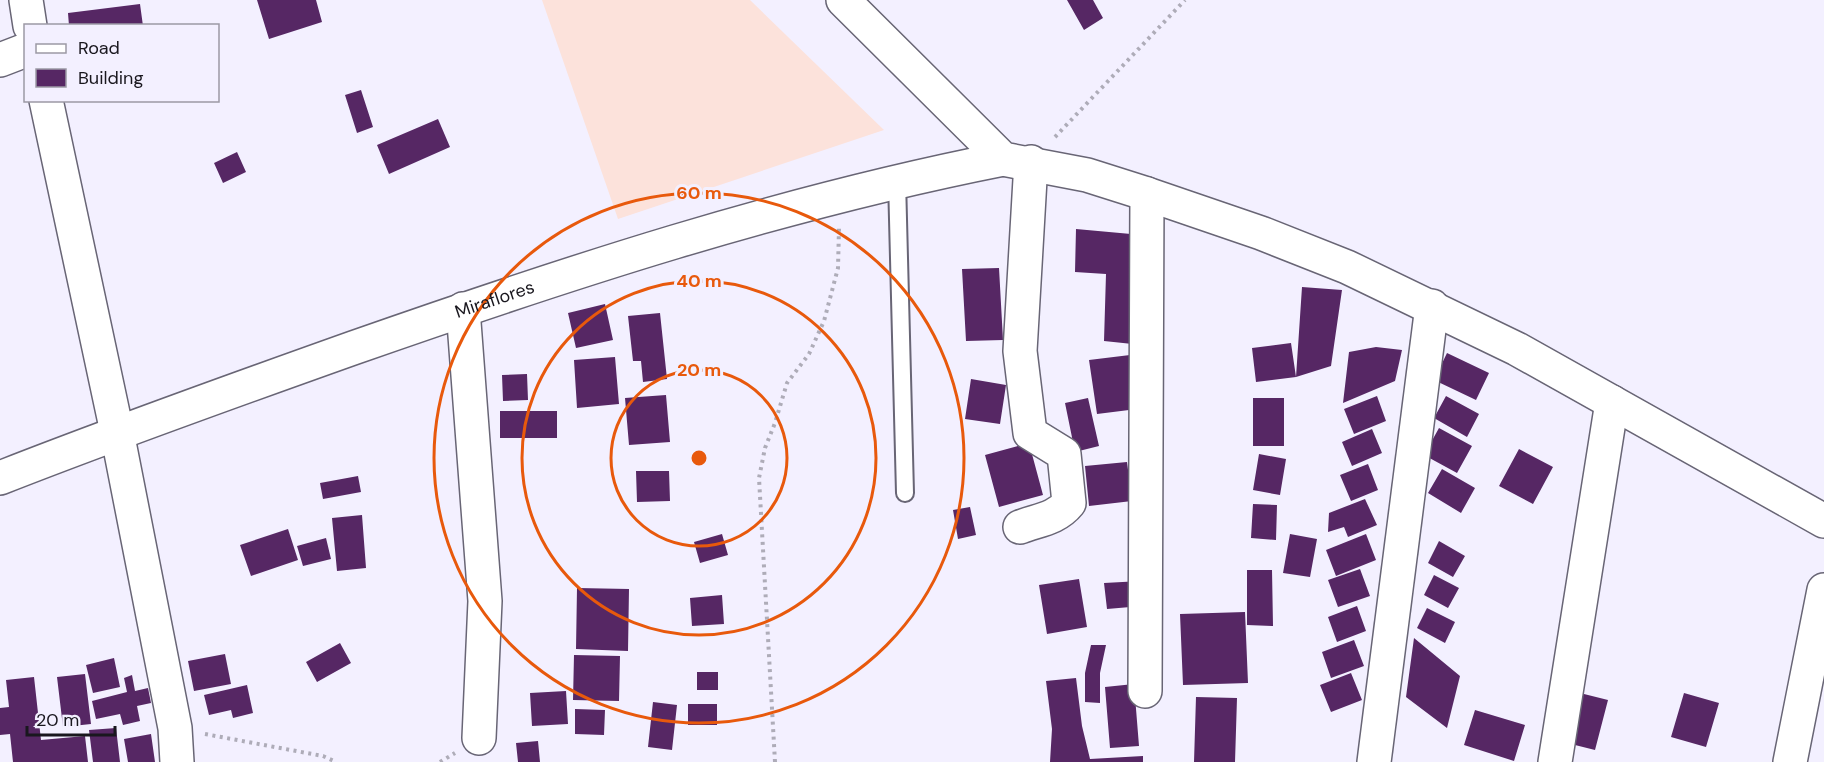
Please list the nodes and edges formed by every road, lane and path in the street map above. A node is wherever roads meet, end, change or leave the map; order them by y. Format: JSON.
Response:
{"nodes":[{"id":1,"x":26,"y":0,"type":"edge"},
{"id":2,"x":843,"y":0,"type":"edge"},
{"id":3,"x":1185,"y":0,"type":"edge"},
{"id":4,"x":30,"y":24,"type":"edge"},
{"id":5,"x":24,"y":51,"type":"edge"},
{"id":6,"x":0,"y":60,"type":"edge"},
{"id":7,"x":46,"y":102,"type":"edge"},
{"id":8,"x":1017,"y":161,"type":"junction"},
{"id":9,"x":897,"y":180,"type":"junction"},
{"id":10,"x":837,"y":194,"type":"junction"},
{"id":11,"x":1147,"y":194,"type":"junction"},
{"id":12,"x":1432,"y":306,"type":"junction"},
{"id":13,"x":463,"y":309,"type":"junction"},
{"id":14,"x":1612,"y":402,"type":"junction"},
{"id":15,"x":117,"y":432,"type":"junction"},
{"id":16,"x":0,"y":478,"type":"edge"},
{"id":17,"x":905,"y":493,"type":"dead end"},
{"id":18,"x":1824,"y":521,"type":"edge"},
{"id":19,"x":1020,"y":527,"type":"dead end"},
{"id":20,"x":1824,"y":590,"type":"edge"},
{"id":21,"x":1145,"y":691,"type":"dead end"},
{"id":22,"x":175,"y":728,"type":"junction"},
{"id":23,"x":479,"y":738,"type":"dead end"},
{"id":24,"x":177,"y":762,"type":"edge"},
{"id":25,"x":336,"y":762,"type":"edge"},
{"id":26,"x":775,"y":762,"type":"edge"},
{"id":27,"x":1374,"y":762,"type":"edge"},
{"id":28,"x":1555,"y":762,"type":"edge"},
{"id":29,"x":1790,"y":762,"type":"edge"}],
"edges":[{"from":1,"to":4,"type":"street"},
{"from":2,"to":8,"type":"street"},
{"from":3,"to":8,"type":"path"},
{"from":5,"to":6,"type":"street"},
{"from":7,"to":15,"type":"street"},
{"from":8,"to":9,"type":"street","name":"Miraflores"},
{"from":8,"to":11,"type":"street"},
{"from":8,"to":19,"type":"street"},
{"from":9,"to":10,"type":"street","name":"Miraflores"},
{"from":9,"to":17,"type":"lane"},
{"from":10,"to":13,"type":"street","name":"Miraflores"},
{"from":10,"to":26,"type":"path"},
{"from":11,"to":12,"type":"street"},
{"from":11,"to":21,"type":"street"},
{"from":12,"to":14,"type":"street"},
{"from":12,"to":27,"type":"street"},
{"from":13,"to":15,"type":"street","name":"Miraflores"},
{"from":13,"to":23,"type":"street"},
{"from":14,"to":18,"type":"street"},
{"from":14,"to":28,"type":"street"},
{"from":15,"to":16,"type":"street","name":"Miraflores"},
{"from":15,"to":22,"type":"street"},
{"from":20,"to":29,"type":"street"},
{"from":22,"to":24,"type":"street"},
{"from":22,"to":25,"type":"path"}]}
